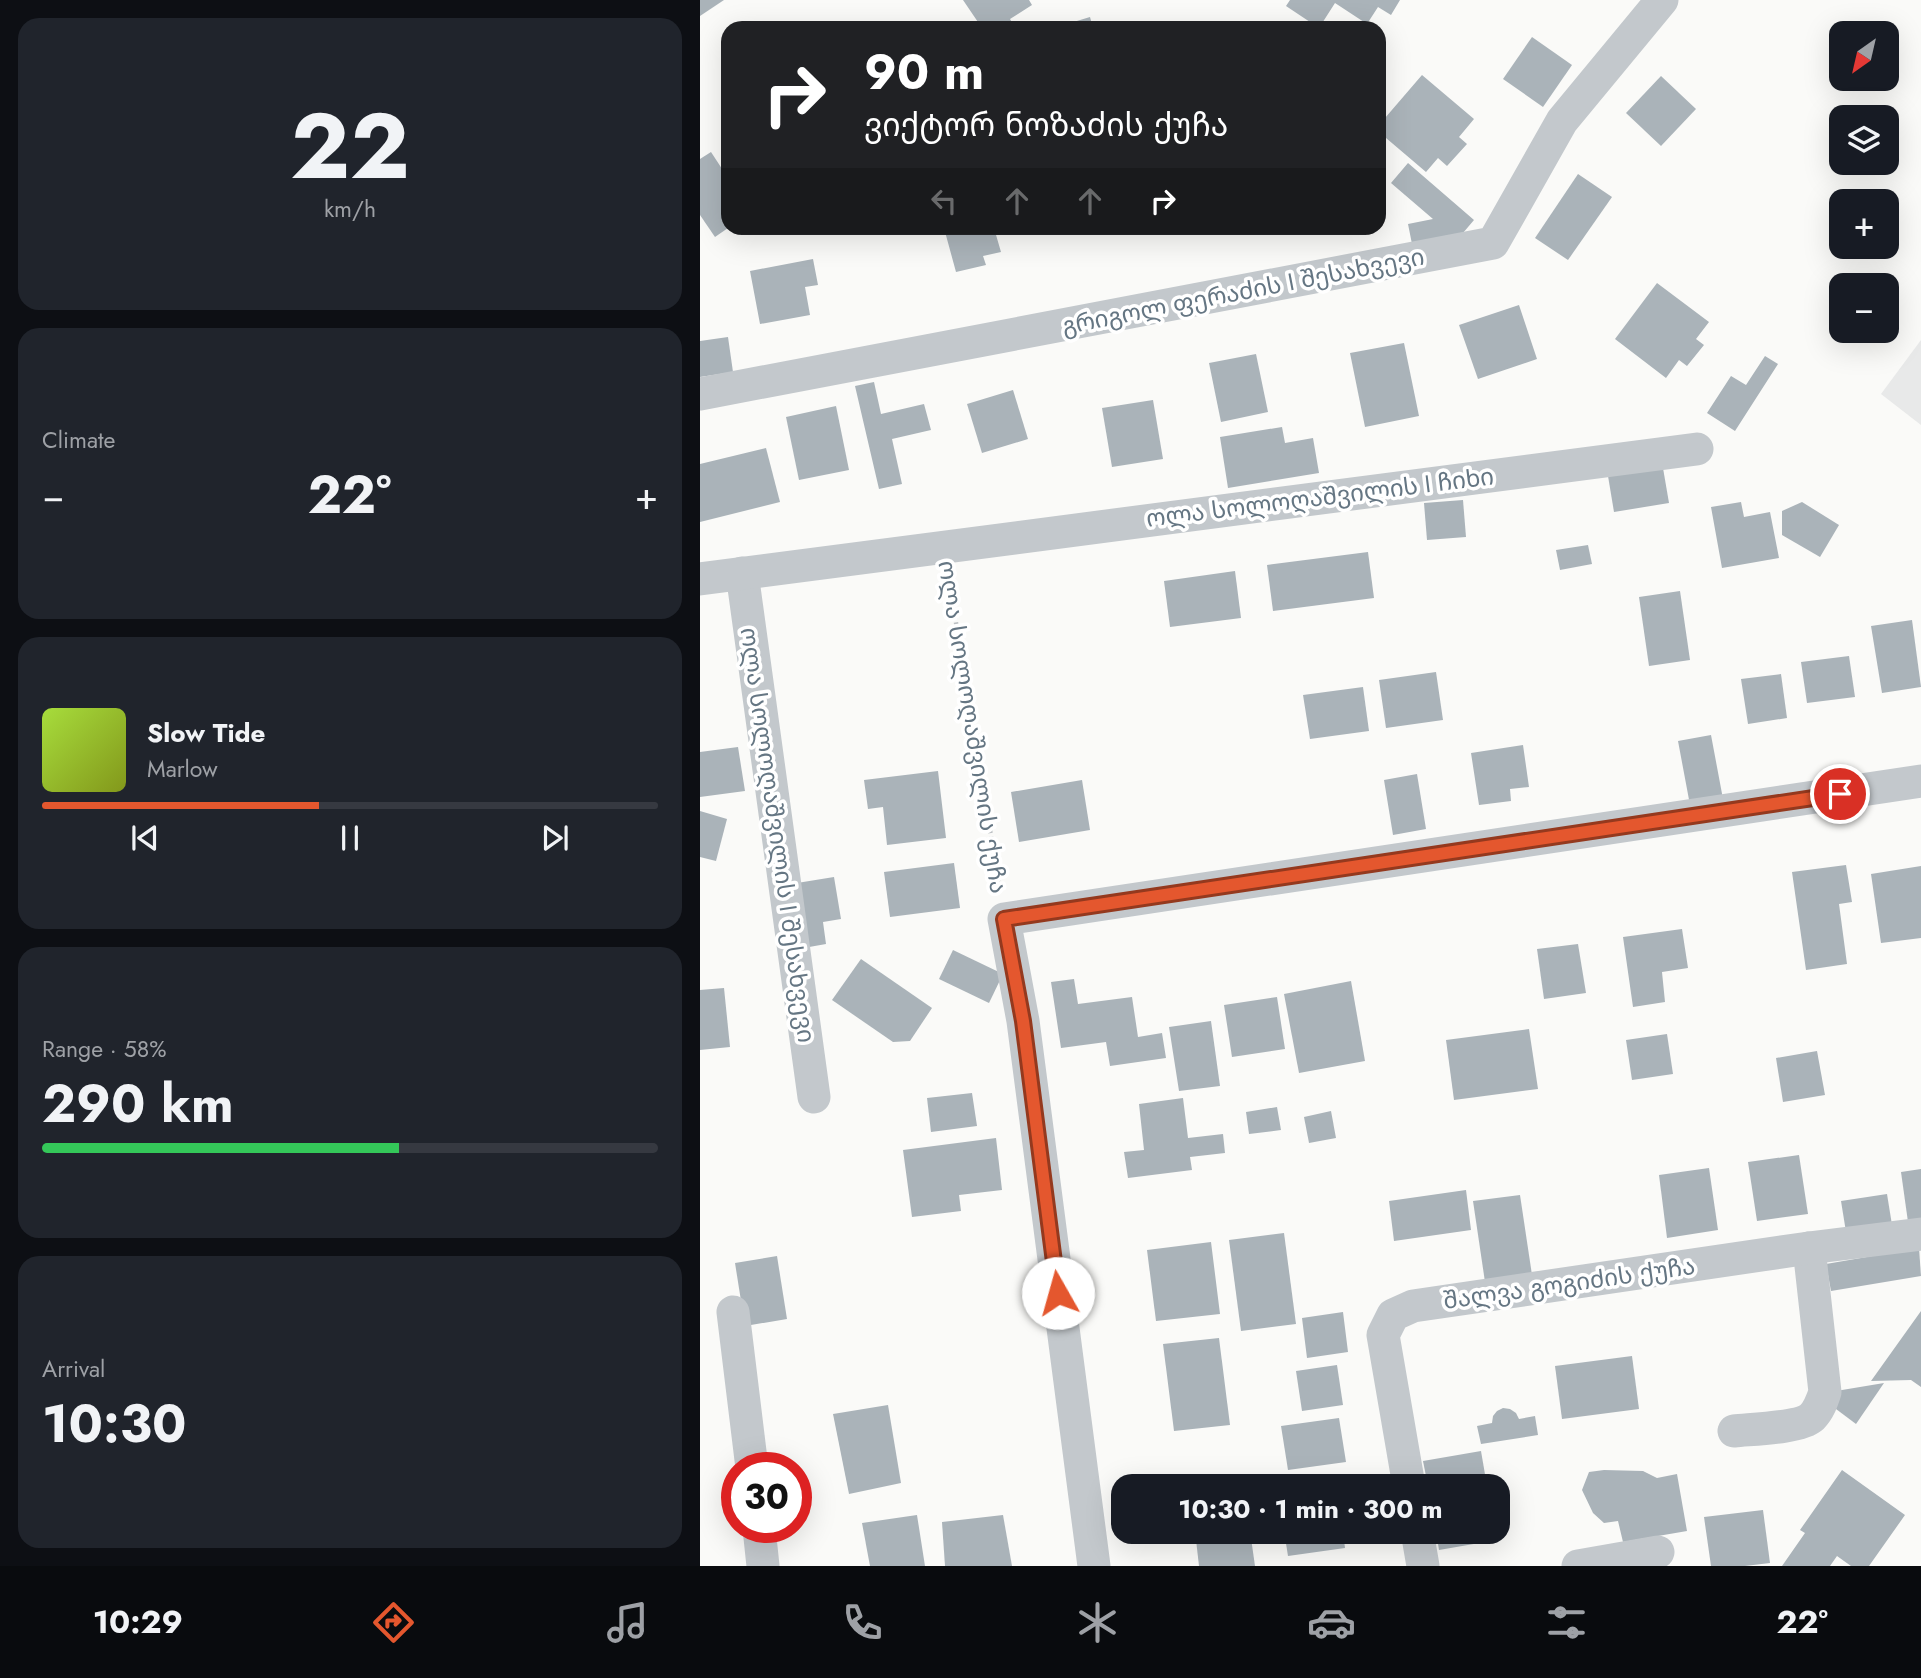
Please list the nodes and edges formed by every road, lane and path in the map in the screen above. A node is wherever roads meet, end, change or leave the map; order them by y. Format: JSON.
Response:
{"nodes":[{"id":1,"x":1662,"y":0,"type":"edge"},
{"id":2,"x":700,"y":394,"type":"edge"},
{"id":3,"x":1697,"y":449,"type":"dead end"},
{"id":4,"x":943,"y":546,"type":"junction"},
{"id":5,"x":742,"y":573,"type":"junction"},
{"id":6,"x":700,"y":579,"type":"edge"},
{"id":7,"x":1921,"y":782,"type":"edge"},
{"id":8,"x":1004,"y":919,"type":"junction"},
{"id":9,"x":814,"y":1097,"type":"dead end"},
{"id":10,"x":1921,"y":1234,"type":"edge"},
{"id":11,"x":1809,"y":1248,"type":"junction"},
{"id":12,"x":733,"y":1312,"type":"dead end"},
{"id":13,"x":1734,"y":1431,"type":"dead end"},
{"id":14,"x":749,"y":1452,"type":"edge"},
{"id":15,"x":1407,"y":1474,"type":"edge"},
{"id":16,"x":761,"y":1543,"type":"edge"},
{"id":17,"x":1419,"y":1544,"type":"edge"},
{"id":18,"x":1658,"y":1552,"type":"dead end"},
{"id":19,"x":763,"y":1566,"type":"edge"},
{"id":20,"x":1094,"y":1566,"type":"edge"},
{"id":21,"x":1423,"y":1566,"type":"edge"},
{"id":22,"x":1578,"y":1566,"type":"edge"}],
"edges":[{"from":1,"to":2,"type":"street","name":"გრიგოლ ფერაძის I შესახვევი"},
{"from":3,"to":4,"type":"street","name":"ოლა სოლოღაშვილის I ჩიხი"},
{"from":4,"to":5,"type":"street","name":"ოლა სოლოღაშვილის ქუჩა"},
{"from":4,"to":8,"type":"path","name":"ოლა სოლოღაშვილის ქუჩა"},
{"from":5,"to":6,"type":"street","name":"ოლა სოლოღაშვილის ქუჩა"},
{"from":5,"to":9,"type":"street","name":"ოლა სოლოღაშვილის I შესახვევი"},
{"from":7,"to":8,"type":"street"},
{"from":8,"to":20,"type":"street","name":"ოლა სოლოღაშვილის ქუჩა"},
{"from":10,"to":11,"type":"street","name":"შალვა გოგიძის ქუჩა"},
{"from":11,"to":13,"type":"street"},
{"from":11,"to":15,"type":"street","name":"შალვა გოგიძის ქუჩა"},
{"from":12,"to":14,"type":"street"},
{"from":16,"to":19,"type":"street"},
{"from":17,"to":21,"type":"street"},
{"from":18,"to":22,"type":"street"}]}
